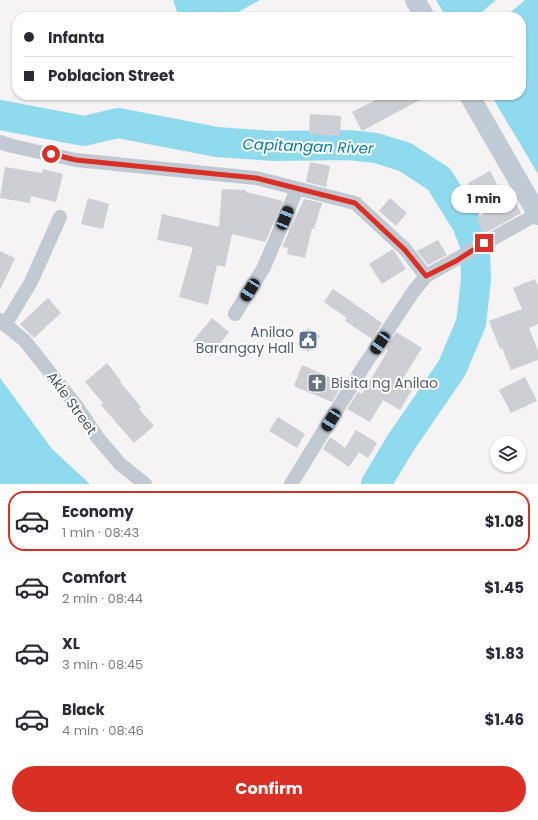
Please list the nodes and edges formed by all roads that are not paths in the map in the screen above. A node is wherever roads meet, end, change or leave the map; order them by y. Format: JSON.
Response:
{"nodes":[{"id":1,"x":415,"y":0,"type":"edge"},
{"id":2,"x":422,"y":12,"type":"edge"},
{"id":3,"x":472,"y":100,"type":"edge"},
{"id":4,"x":0,"y":142,"type":"edge"},
{"id":5,"x":297,"y":189,"type":"junction"},
{"id":6,"x":538,"y":215,"type":"edge"},
{"id":7,"x":60,"y":218,"type":"dead end"},
{"id":8,"x":426,"y":276,"type":"junction"},
{"id":9,"x":235,"y":314,"type":"dead end"},
{"id":10,"x":3,"y":322,"type":"edge"},
{"id":11,"x":145,"y":484,"type":"edge"},
{"id":12,"x":291,"y":484,"type":"edge"}],
"edges":[{"from":1,"to":2,"type":"main road"},
{"from":3,"to":6,"type":"main road"},
{"from":4,"to":5,"type":"street"},
{"from":5,"to":8,"type":"street"},
{"from":5,"to":9,"type":"street"},
{"from":6,"to":8,"type":"street"},
{"from":7,"to":10,"type":"street"},
{"from":8,"to":12,"type":"street"},
{"from":10,"to":11,"type":"street","name":"Akle Street"}]}
